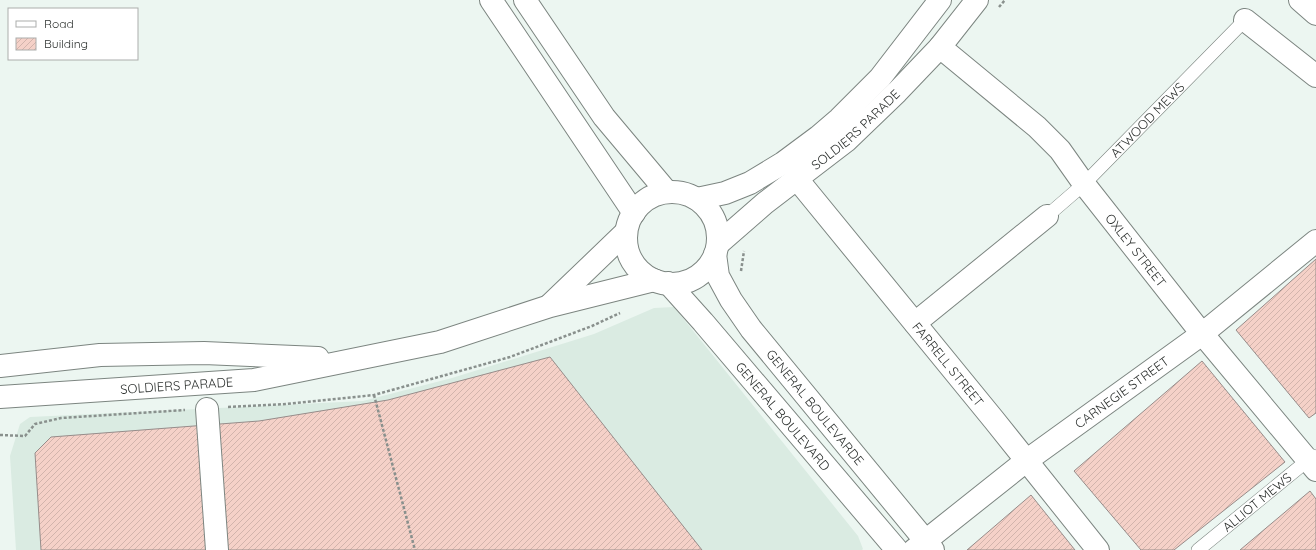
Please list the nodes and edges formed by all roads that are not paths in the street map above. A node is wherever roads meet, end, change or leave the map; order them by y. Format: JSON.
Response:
{"nodes":[{"id":1,"x":491,"y":0,"type":"edge"},
{"id":2,"x":525,"y":0,"type":"edge"},
{"id":3,"x":940,"y":0,"type":"edge"},
{"id":4,"x":977,"y":0,"type":"edge"},
{"id":5,"x":1300,"y":0,"type":"edge"},
{"id":6,"x":1316,"y":14,"type":"edge"},
{"id":7,"x":1245,"y":20,"type":"joint"},
{"id":8,"x":940,"y":47,"type":"junction"},
{"id":9,"x":1316,"y":76,"type":"edge"},
{"id":10,"x":856,"y":102,"type":"junction"},
{"id":11,"x":797,"y":179,"type":"junction"},
{"id":12,"x":1084,"y":184,"type":"junction"},
{"id":13,"x":667,"y":192,"type":"junction"},
{"id":14,"x":697,"y":199,"type":"junction"},
{"id":15,"x":1047,"y":216,"type":"joint"},
{"id":16,"x":630,"y":223,"type":"junction"},
{"id":17,"x":1316,"y":241,"type":"edge"},
{"id":18,"x":717,"y":249,"type":"junction"},
{"id":19,"x":661,"y":282,"type":"junction"},
{"id":20,"x":550,"y":306,"type":"junction"},
{"id":21,"x":915,"y":323,"type":"junction"},
{"id":22,"x":1202,"y":334,"type":"junction"},
{"id":23,"x":351,"y":359,"type":"junction"},
{"id":24,"x":0,"y":366,"type":"edge"},
{"id":25,"x":0,"y":397,"type":"edge"},
{"id":26,"x":207,"y":409,"type":"dead end"},
{"id":27,"x":1026,"y":461,"type":"junction"},
{"id":28,"x":1313,"y":461,"type":"edge"},
{"id":29,"x":925,"y":548,"type":"edge"},
{"id":30,"x":217,"y":550,"type":"edge"},
{"id":31,"x":897,"y":550,"type":"edge"},
{"id":32,"x":1098,"y":550,"type":"edge"},
{"id":33,"x":1198,"y":550,"type":"edge"}],
"edges":[{"from":1,"to":16,"type":"street"},
{"from":2,"to":13,"type":"street"},
{"from":3,"to":10,"type":"street","name":"SOLDIERS PARADE"},
{"from":4,"to":8,"type":"street","name":"SOLDIERS PARADE"},
{"from":5,"to":6,"type":"street"},
{"from":7,"to":9,"type":"street"},
{"from":7,"to":12,"type":"lane","name":"ATWOOD MEWS"},
{"from":8,"to":10,"type":"street"},
{"from":8,"to":11,"type":"street","name":"SOLDIERS PARADE"},
{"from":8,"to":12,"type":"street","name":"OXLEY STREET"},
{"from":10,"to":14,"type":"street","name":"SOLDIERS PARADE"},
{"from":11,"to":18,"type":"street","name":"SOLDIERS PARADE"},
{"from":11,"to":21,"type":"street","name":"FARRELL STREET"},
{"from":12,"to":15,"type":"lane","name":"ATWOOD MEWS"},
{"from":12,"to":22,"type":"street","name":"OXLEY STREET"},
{"from":13,"to":14,"type":"street"},
{"from":13,"to":16,"type":"street"},
{"from":14,"to":18,"type":"street"},
{"from":15,"to":21,"type":"street"},
{"from":16,"to":19,"type":"street"},
{"from":16,"to":20,"type":"street","name":"SOLDIERS PARADE"},
{"from":17,"to":22,"type":"street","name":"CARNEGIE STREET"},
{"from":18,"to":19,"type":"street"},
{"from":18,"to":29,"type":"street","name":"GENERAL BOULEVARDE"},
{"from":19,"to":20,"type":"street","name":"SOLDIERS PARADE"},
{"from":19,"to":31,"type":"street","name":"GENERAL BOULEVARD"},
{"from":20,"to":23,"type":"street","name":"SOLDIERS PARADE"},
{"from":21,"to":27,"type":"street","name":"FARRELL STREET"},
{"from":22,"to":27,"type":"street","name":"CARNEGIE STREET"},
{"from":22,"to":28,"type":"street","name":"OXLEY STREET"},
{"from":23,"to":24,"type":"street","name":"SOLDIERS PARADE"},
{"from":23,"to":25,"type":"street","name":"SOLDIERS PARADE"},
{"from":26,"to":30,"type":"street"},
{"from":27,"to":29,"type":"street","name":"CARNEGIE STREET"},
{"from":27,"to":32,"type":"street","name":"FARRELL STREET"},
{"from":28,"to":33,"type":"lane","name":"ALLIOT MEWS"}]}
